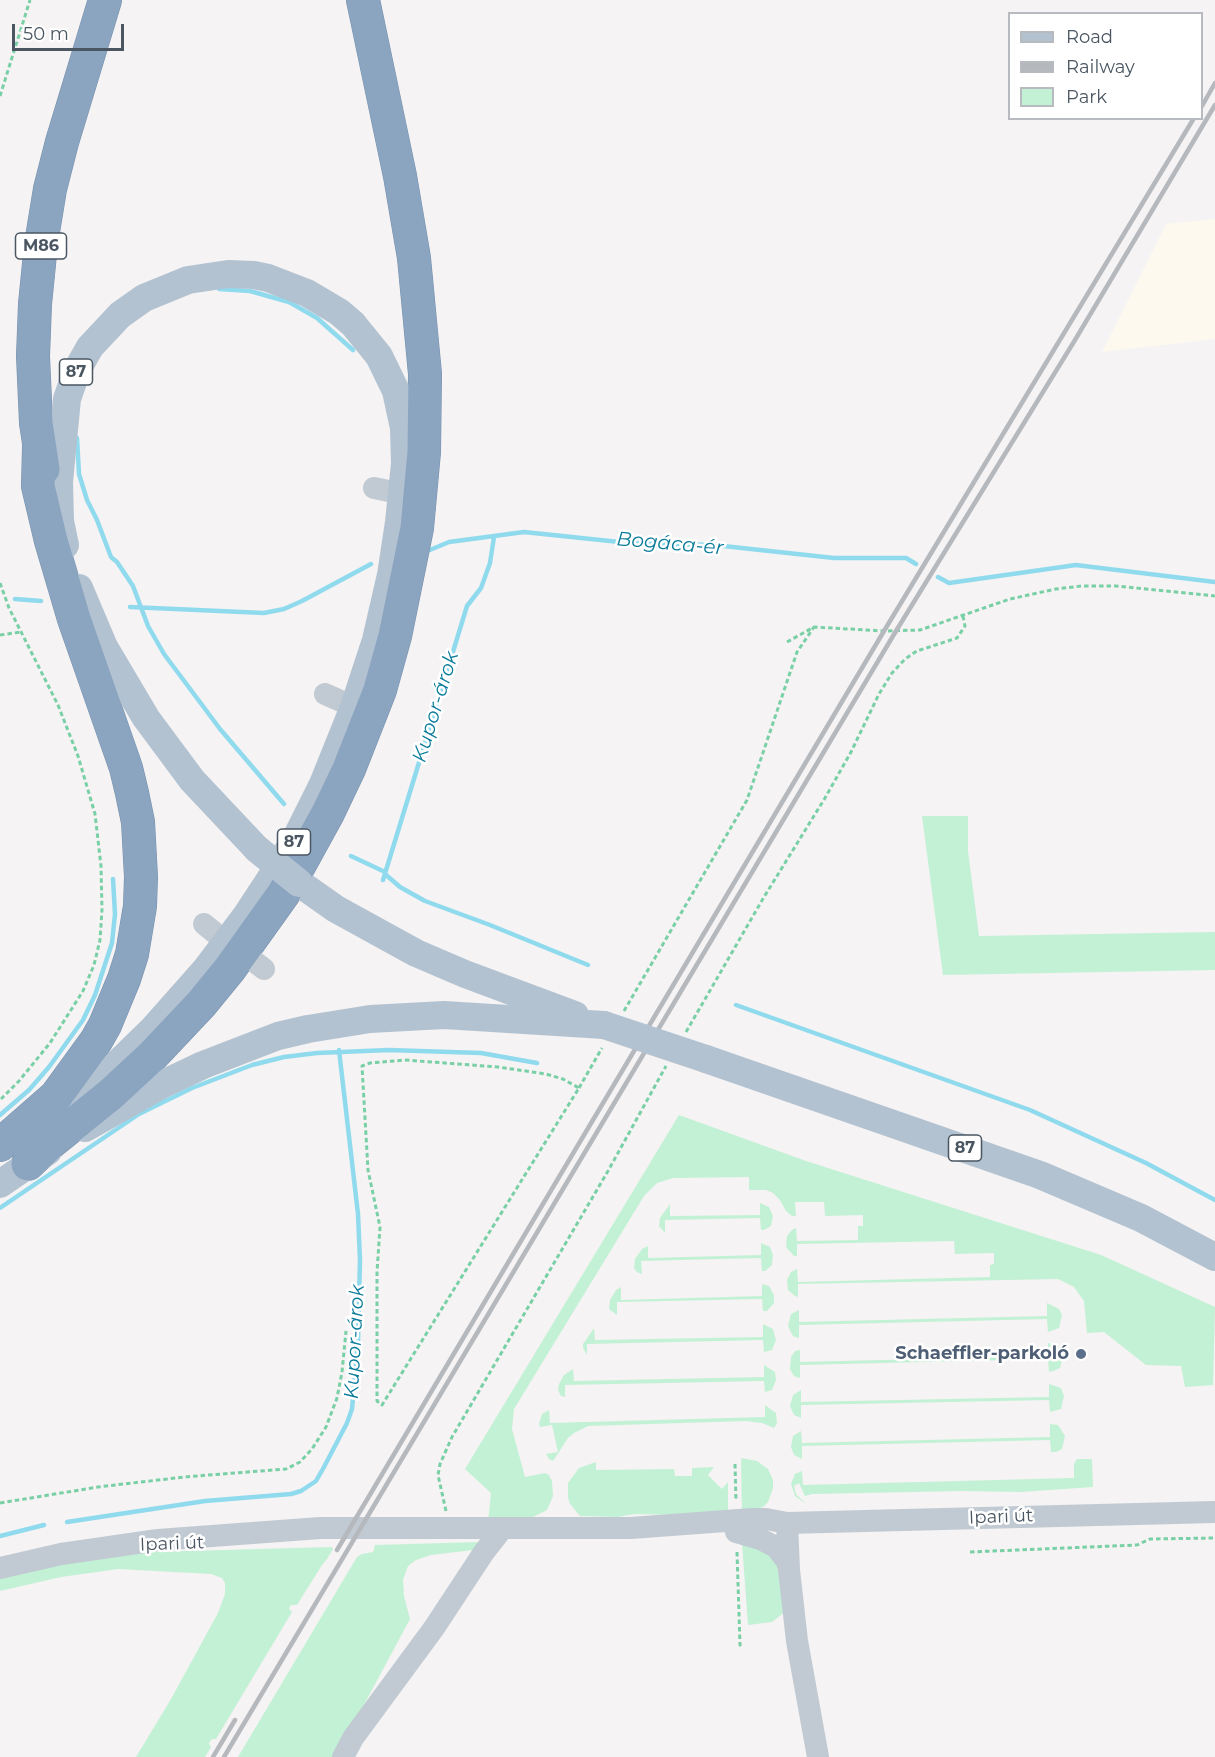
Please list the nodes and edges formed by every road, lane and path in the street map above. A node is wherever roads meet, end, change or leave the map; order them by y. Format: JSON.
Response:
{"nodes":[{"id":1,"x":30,"y":0,"type":"edge"},
{"id":2,"x":105,"y":0,"type":"edge"},
{"id":3,"x":363,"y":0,"type":"edge"},
{"id":4,"x":0,"y":96,"type":"edge"},
{"id":5,"x":39,"y":447,"type":"junction"},
{"id":6,"x":374,"y":488,"type":"dead end"},
{"id":7,"x":403,"y":494,"type":"junction"},
{"id":8,"x":67,"y":555,"type":"junction"},
{"id":9,"x":0,"y":583,"type":"edge"},
{"id":10,"x":1215,"y":596,"type":"edge"},
{"id":11,"x":963,"y":616,"type":"junction"},
{"id":12,"x":814,"y":627,"type":"junction"},
{"id":13,"x":21,"y":632,"type":"junction"},
{"id":14,"x":0,"y":635,"type":"edge"},
{"id":15,"x":787,"y":642,"type":"dead end"},
{"id":16,"x":326,"y":694,"type":"dead end"},
{"id":17,"x":354,"y":707,"type":"junction"},
{"id":18,"x":204,"y":924,"type":"dead end"},
{"id":19,"x":244,"y":954,"type":"junction"},
{"id":20,"x":597,"y":1024,"type":"junction"},
{"id":21,"x":687,"y":1030,"type":"dead end"},
{"id":22,"x":666,"y":1066,"type":"dead end"},
{"id":23,"x":579,"y":1088,"type":"junction"},
{"id":24,"x":0,"y":1100,"type":"edge"},
{"id":25,"x":0,"y":1145,"type":"edge"},
{"id":26,"x":14,"y":1159,"type":"edge"},
{"id":27,"x":0,"y":1184,"type":"edge"},
{"id":28,"x":1215,"y":1257,"type":"edge"},
{"id":29,"x":346,"y":1331,"type":"dead end"},
{"id":30,"x":735,"y":1464,"type":"dead end"},
{"id":31,"x":0,"y":1503,"type":"edge"},
{"id":32,"x":736,"y":1505,"type":"dead end"},
{"id":33,"x":1215,"y":1512,"type":"edge"},
{"id":34,"x":787,"y":1523,"type":"junction"},
{"id":35,"x":447,"y":1527,"type":"junction"},
{"id":36,"x":631,"y":1528,"type":"junction"},
{"id":37,"x":561,"y":1529,"type":"junction"},
{"id":38,"x":499,"y":1533,"type":"junction"},
{"id":39,"x":737,"y":1538,"type":"junction"},
{"id":40,"x":1215,"y":1538,"type":"edge"},
{"id":41,"x":118,"y":1546,"type":"junction"},
{"id":42,"x":970,"y":1552,"type":"dead end"},
{"id":43,"x":0,"y":1568,"type":"edge"},
{"id":44,"x":789,"y":1570,"type":"junction"},
{"id":45,"x":742,"y":1647,"type":"dead end"},
{"id":46,"x":343,"y":1757,"type":"edge"},
{"id":47,"x":818,"y":1757,"type":"edge"}],
"edges":[{"from":1,"to":4,"type":"path"},
{"from":2,"to":5,"type":"highway","number":"M86"},
{"from":3,"to":19,"type":"highway"},
{"from":5,"to":8,"type":"highway","number":"M86"},
{"from":5,"to":25,"type":"highway"},
{"from":6,"to":7,"type":"street"},
{"from":7,"to":8,"type":"main road","number":"87"},
{"from":7,"to":17,"type":"main road","number":"87"},
{"from":8,"to":20,"type":"main road","number":"87","bridge":true},
{"from":9,"to":13,"type":"path"},
{"from":10,"to":11,"type":"path"},
{"from":11,"to":12,"type":"path"},
{"from":11,"to":21,"type":"path"},
{"from":12,"to":15,"type":"path"},
{"from":12,"to":20,"type":"path"},
{"from":13,"to":14,"type":"path"},
{"from":13,"to":24,"type":"path"},
{"from":16,"to":17,"type":"street"},
{"from":17,"to":19,"type":"main road","number":"87"},
{"from":18,"to":19,"type":"street"},
{"from":19,"to":26,"type":"highway"},
{"from":20,"to":23,"type":"path"},
{"from":20,"to":26,"type":"main road","number":"87"},
{"from":20,"to":28,"type":"main road","number":"87","bridge":true},
{"from":22,"to":35,"type":"path"},
{"from":23,"to":23,"type":"path"},
{"from":26,"to":27,"type":"main road","number":"87"},
{"from":29,"to":31,"type":"path"},
{"from":30,"to":32,"type":"path"},
{"from":33,"to":34,"type":"street","name":"Ipari út"},
{"from":34,"to":36,"type":"street","name":"Ipari út"},
{"from":34,"to":39,"type":"street","name":"Ipari út"},
{"from":34,"to":44,"type":"street"},
{"from":35,"to":37,"type":"street","name":"Ipari út"},
{"from":35,"to":41,"type":"street","name":"Ipari út"},
{"from":36,"to":37,"type":"street","name":"Ipari út"},
{"from":36,"to":39,"type":"street","name":"Ipari út"},
{"from":37,"to":38,"type":"street","name":"Ipari út"},
{"from":38,"to":41,"type":"street","name":"Ipari út"},
{"from":38,"to":46,"type":"street"},
{"from":39,"to":44,"type":"street"},
{"from":39,"to":45,"type":"path"},
{"from":40,"to":42,"type":"path"},
{"from":41,"to":43,"type":"street"},
{"from":44,"to":47,"type":"street"}]}
